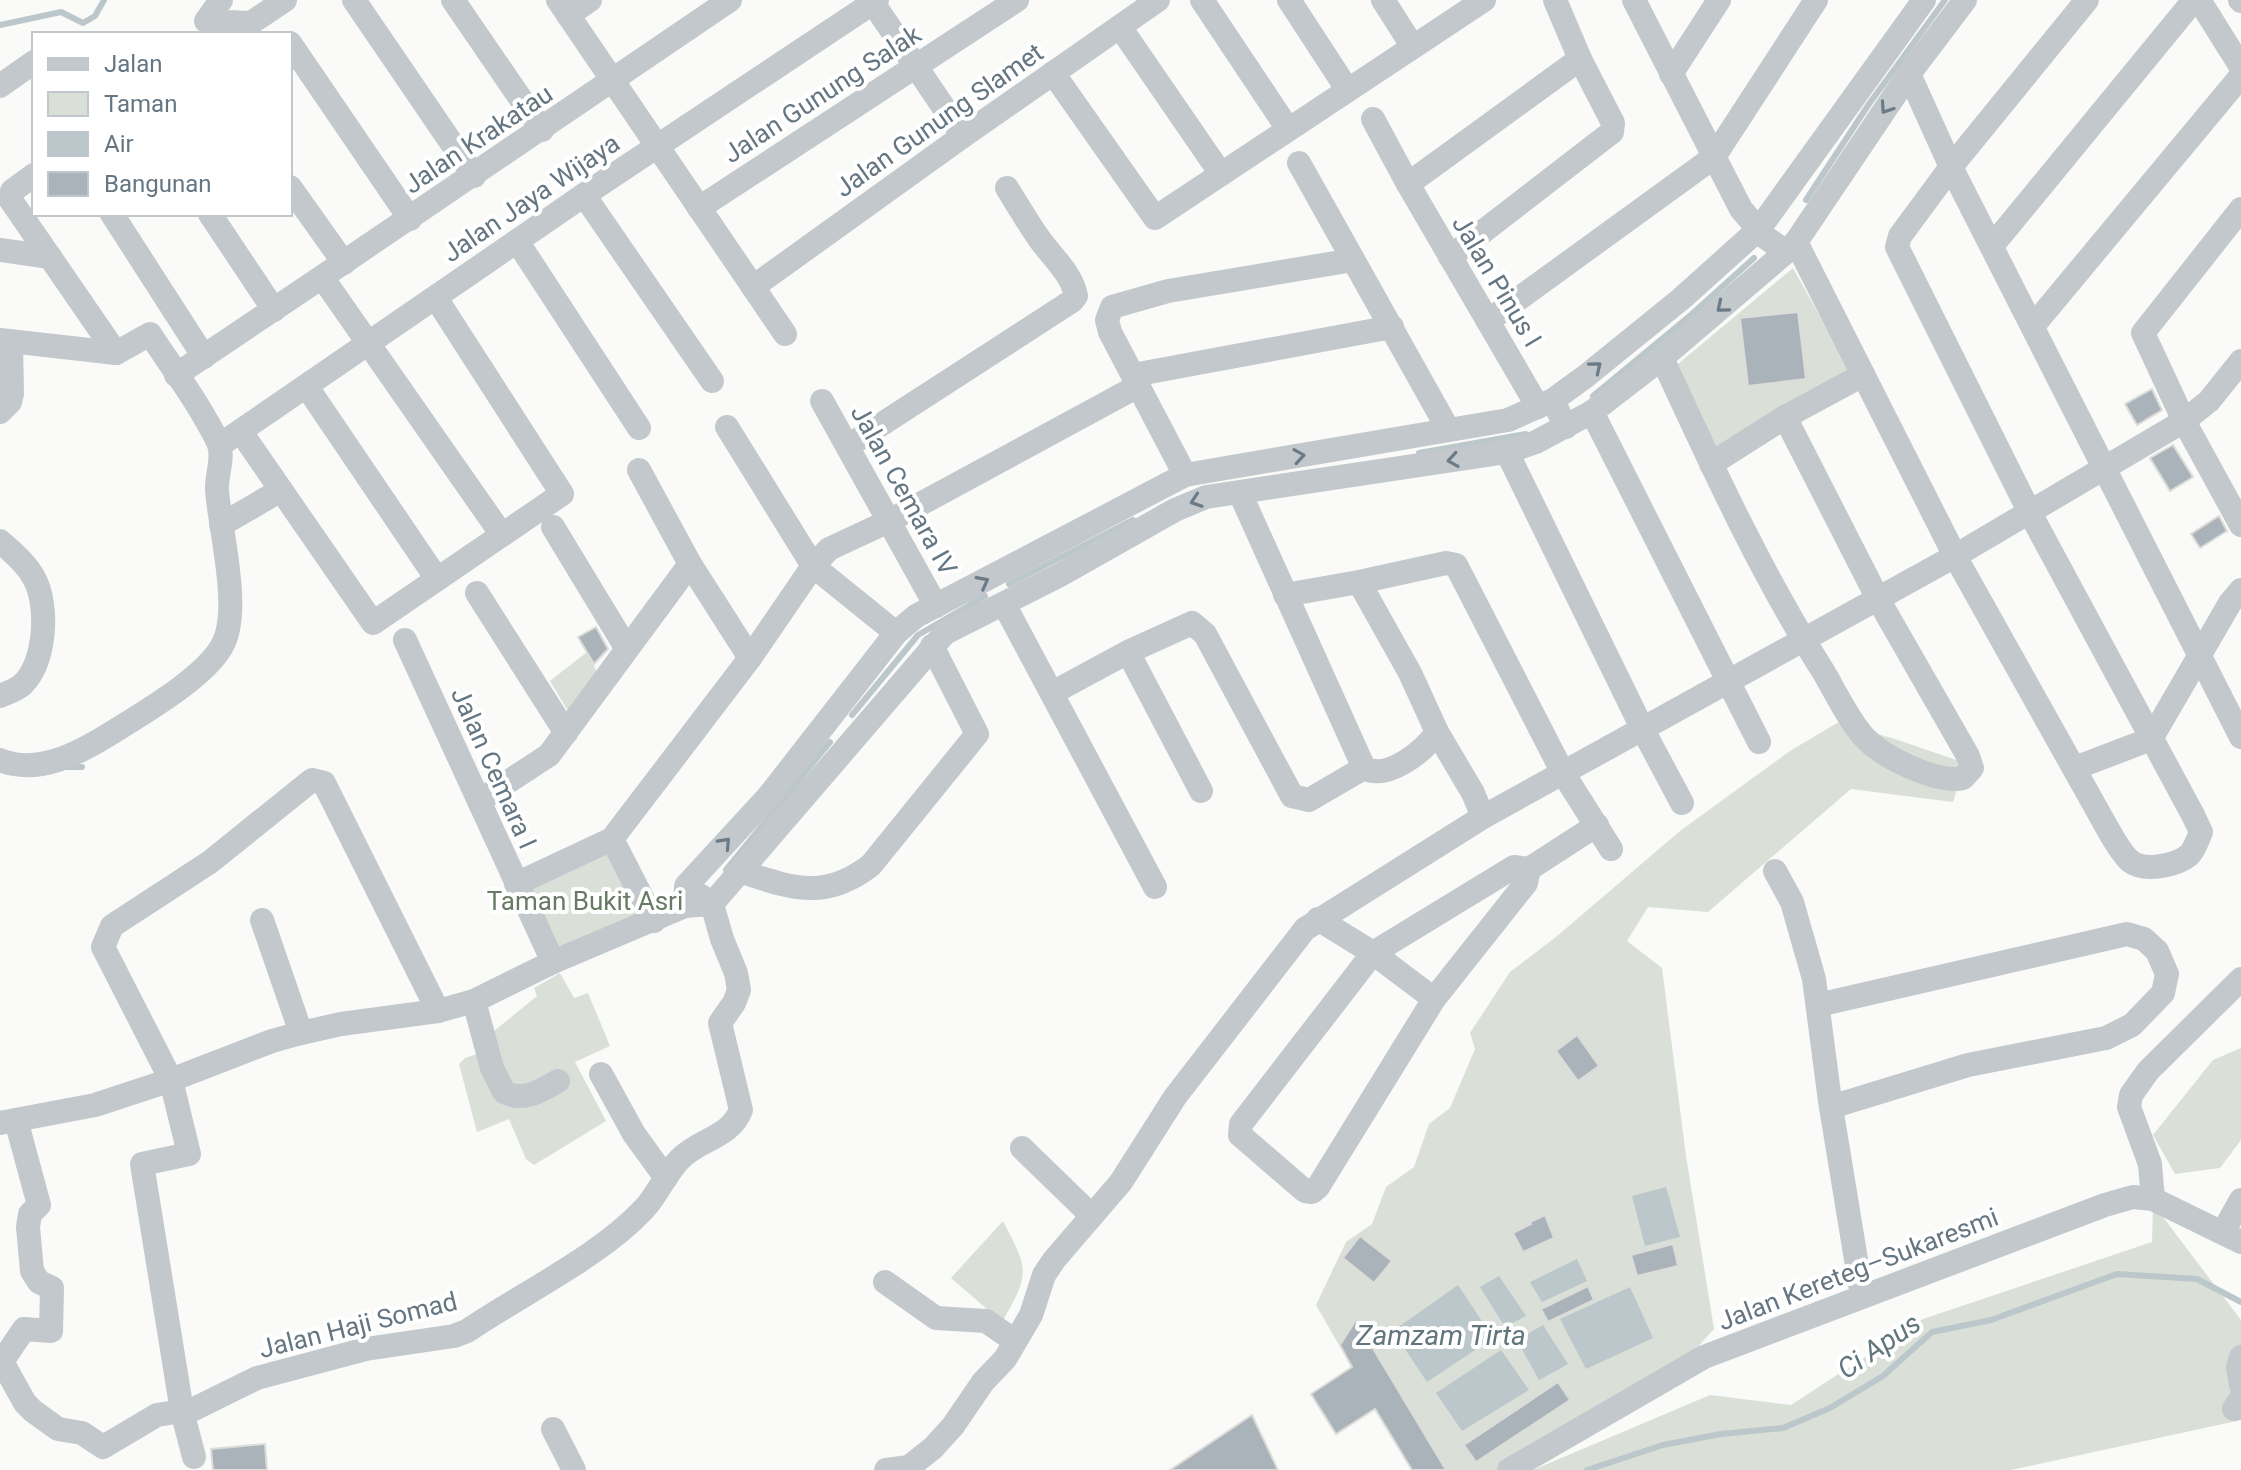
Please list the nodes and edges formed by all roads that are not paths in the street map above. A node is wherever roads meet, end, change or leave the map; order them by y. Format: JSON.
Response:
{"nodes":[{"id":1,"x":221,"y":0,"type":"edge"},
{"id":2,"x":354,"y":0,"type":"edge"},
{"id":3,"x":453,"y":0,"type":"edge"},
{"id":4,"x":590,"y":0,"type":"edge"},
{"id":5,"x":730,"y":0,"type":"edge"},
{"id":6,"x":1017,"y":0,"type":"edge"},
{"id":7,"x":1158,"y":0,"type":"edge"},
{"id":8,"x":1202,"y":0,"type":"edge"},
{"id":9,"x":1289,"y":0,"type":"edge"},
{"id":10,"x":1383,"y":0,"type":"edge"},
{"id":11,"x":1484,"y":0,"type":"edge"},
{"id":12,"x":1555,"y":0,"type":"edge"},
{"id":13,"x":1634,"y":0,"type":"edge"},
{"id":14,"x":1719,"y":0,"type":"edge"},
{"id":15,"x":1816,"y":0,"type":"edge"},
{"id":16,"x":1965,"y":0,"type":"edge"},
{"id":17,"x":2087,"y":0,"type":"edge"},
{"id":18,"x":2196,"y":0,"type":"edge"},
{"id":19,"x":873,"y":1,"type":"edge"},
{"id":20,"x":1922,"y":1,"type":"edge"},
{"id":21,"x":563,"y":8,"type":"edge"},
{"id":22,"x":259,"y":17,"type":"edge"},
{"id":23,"x":1120,"y":27,"type":"junction"},
{"id":24,"x":281,"y":32,"type":"edge"},
{"id":25,"x":292,"y":46,"type":"edge"},
{"id":26,"x":1413,"y":47,"type":"junction"},
{"id":27,"x":1580,"y":59,"type":"junction"},
{"id":28,"x":32,"y":63,"type":"edge"},
{"id":29,"x":916,"y":67,"type":"junction"},
{"id":30,"x":2241,"y":67,"type":"edge"},
{"id":31,"x":1053,"y":73,"type":"junction"},
{"id":32,"x":1671,"y":74,"type":"junction"},
{"id":33,"x":1909,"y":74,"type":"junction"},
{"id":34,"x":2241,"y":76,"type":"edge"},
{"id":35,"x":612,"y":82,"type":"junction"},
{"id":36,"x":0,"y":86,"type":"edge"},
{"id":37,"x":1347,"y":89,"type":"junction"},
{"id":38,"x":1373,"y":119,"type":"dead end"},
{"id":39,"x":1288,"y":129,"type":"junction"},
{"id":40,"x":542,"y":130,"type":"junction"},
{"id":41,"x":963,"y":136,"type":"junction"},
{"id":42,"x":656,"y":147,"type":"junction"},
{"id":43,"x":1714,"y":157,"type":"junction"},
{"id":44,"x":1299,"y":163,"type":"dead end"},
{"id":45,"x":1951,"y":167,"type":"junction"},
{"id":46,"x":1221,"y":174,"type":"junction"},
{"id":47,"x":32,"y":176,"type":"edge"},
{"id":48,"x":474,"y":176,"type":"junction"},
{"id":49,"x":1408,"y":184,"type":"junction"},
{"id":50,"x":1007,"y":188,"type":"dead end"},
{"id":51,"x":292,"y":190,"type":"edge"},
{"id":52,"x":584,"y":195,"type":"junction"},
{"id":53,"x":699,"y":208,"type":"junction"},
{"id":54,"x":2241,"y":209,"type":"edge"},
{"id":55,"x":113,"y":216,"type":"edge"},
{"id":56,"x":211,"y":216,"type":"edge"},
{"id":57,"x":410,"y":219,"type":"junction"},
{"id":58,"x":517,"y":241,"type":"junction"},
{"id":59,"x":1777,"y":242,"type":"junction"},
{"id":60,"x":1992,"y":246,"type":"junction"},
{"id":61,"x":0,"y":250,"type":"edge"},
{"id":62,"x":50,"y":257,"type":"junction"},
{"id":63,"x":1450,"y":257,"type":"junction"},
{"id":64,"x":1353,"y":260,"type":"junction"},
{"id":65,"x":344,"y":263,"type":"junction"},
{"id":66,"x":322,"y":277,"type":"junction"},
{"id":67,"x":753,"y":287,"type":"junction"},
{"id":68,"x":436,"y":298,"type":"junction"},
{"id":69,"x":274,"y":310,"type":"junction"},
{"id":70,"x":179,"y":315,"type":"junction"},
{"id":71,"x":1488,"y":321,"type":"junction"},
{"id":72,"x":2033,"y":326,"type":"junction"},
{"id":73,"x":1392,"y":327,"type":"junction"},
{"id":74,"x":150,"y":334,"type":"junction"},
{"id":75,"x":785,"y":334,"type":"dead end"},
{"id":76,"x":6,"y":341,"type":"edge"},
{"id":77,"x":368,"y":345,"type":"junction"},
{"id":78,"x":116,"y":353,"type":"junction"},
{"id":79,"x":204,"y":357,"type":"junction"},
{"id":80,"x":1662,"y":358,"type":"junction"},
{"id":81,"x":2241,"y":361,"type":"edge"},
{"id":82,"x":176,"y":375,"type":"junction"},
{"id":83,"x":1863,"y":375,"type":"junction"},
{"id":84,"x":712,"y":381,"type":"dead end"},
{"id":85,"x":1136,"y":381,"type":"junction"},
{"id":86,"x":307,"y":387,"type":"junction"},
{"id":87,"x":822,"y":401,"type":"dead end"},
{"id":88,"x":0,"y":412,"type":"edge"},
{"id":89,"x":1592,"y":412,"type":"junction"},
{"id":90,"x":1557,"y":413,"type":"junction"},
{"id":91,"x":1785,"y":417,"type":"junction"},
{"id":92,"x":2184,"y":421,"type":"junction"},
{"id":93,"x":727,"y":427,"type":"dead end"},
{"id":94,"x":639,"y":428,"type":"dead end"},
{"id":95,"x":1448,"y":429,"type":"junction"},
{"id":96,"x":230,"y":439,"type":"junction"},
{"id":97,"x":848,"y":446,"type":"junction"},
{"id":98,"x":1507,"y":452,"type":"junction"},
{"id":99,"x":1711,"y":464,"type":"junction"},
{"id":100,"x":2105,"y":468,"type":"junction"},
{"id":101,"x":639,"y":470,"type":"dead end"},
{"id":102,"x":1185,"y":475,"type":"junction"},
{"id":103,"x":281,"y":490,"type":"junction"},
{"id":104,"x":1240,"y":493,"type":"junction"},
{"id":105,"x":2030,"y":513,"type":"junction"},
{"id":106,"x":889,"y":521,"type":"junction"},
{"id":107,"x":221,"y":525,"type":"junction"},
{"id":108,"x":2241,"y":525,"type":"edge"},
{"id":109,"x":553,"y":527,"type":"dead end"},
{"id":110,"x":502,"y":535,"type":"junction"},
{"id":111,"x":0,"y":541,"type":"edge"},
{"id":112,"x":1955,"y":556,"type":"junction"},
{"id":113,"x":690,"y":564,"type":"junction"},
{"id":114,"x":813,"y":566,"type":"junction"},
{"id":115,"x":437,"y":579,"type":"junction"},
{"id":116,"x":1359,"y":582,"type":"junction"},
{"id":117,"x":2241,"y":590,"type":"edge"},
{"id":118,"x":477,"y":593,"type":"dead end"},
{"id":119,"x":1285,"y":595,"type":"junction"},
{"id":120,"x":1878,"y":599,"type":"junction"},
{"id":121,"x":1004,"y":604,"type":"junction"},
{"id":122,"x":936,"y":606,"type":"junction"},
{"id":123,"x":896,"y":633,"type":"junction"},
{"id":124,"x":405,"y":640,"type":"dead end"},
{"id":125,"x":1803,"y":640,"type":"junction"},
{"id":126,"x":932,"y":646,"type":"junction"},
{"id":127,"x":627,"y":649,"type":"junction"},
{"id":128,"x":1128,"y":652,"type":"junction"},
{"id":129,"x":2201,"y":655,"type":"junction"},
{"id":130,"x":750,"y":658,"type":"junction"},
{"id":131,"x":1727,"y":683,"type":"junction"},
{"id":132,"x":1052,"y":693,"type":"junction"},
{"id":133,"x":0,"y":696,"type":"edge"},
{"id":134,"x":844,"y":726,"type":"junction"},
{"id":135,"x":1642,"y":728,"type":"junction"},
{"id":136,"x":1437,"y":732,"type":"junction"},
{"id":137,"x":566,"y":733,"type":"junction"},
{"id":138,"x":2241,"y":737,"type":"edge"},
{"id":139,"x":2151,"y":739,"type":"junction"},
{"id":140,"x":1759,"y":742,"type":"dead end"},
{"id":141,"x":0,"y":760,"type":"edge"},
{"id":142,"x":1364,"y":768,"type":"junction"},
{"id":143,"x":2075,"y":768,"type":"junction"},
{"id":144,"x":1563,"y":773,"type":"junction"},
{"id":145,"x":1201,"y":791,"type":"dead end"},
{"id":146,"x":479,"y":801,"type":"junction"},
{"id":147,"x":1682,"y":803,"type":"dead end"},
{"id":148,"x":1479,"y":805,"type":"junction"},
{"id":149,"x":1597,"y":825,"type":"junction"},
{"id":150,"x":612,"y":839,"type":"junction"},
{"id":151,"x":1611,"y":849,"type":"dead end"},
{"id":152,"x":1529,"y":869,"type":"junction"},
{"id":153,"x":1775,"y":871,"type":"dead end"},
{"id":154,"x":742,"y":872,"type":"junction"},
{"id":155,"x":516,"y":884,"type":"junction"},
{"id":156,"x":1155,"y":887,"type":"dead end"},
{"id":157,"x":686,"y":896,"type":"junction"},
{"id":158,"x":712,"y":904,"type":"junction"},
{"id":159,"x":1318,"y":919,"type":"junction"},
{"id":160,"x":262,"y":920,"type":"dead end"},
{"id":161,"x":654,"y":921,"type":"junction"},
{"id":162,"x":1373,"y":953,"type":"junction"},
{"id":163,"x":553,"y":962,"type":"junction"},
{"id":164,"x":2241,"y":979,"type":"edge"},
{"id":165,"x":1434,"y":999,"type":"junction"},
{"id":166,"x":474,"y":1001,"type":"junction"},
{"id":167,"x":1818,"y":1005,"type":"junction"},
{"id":168,"x":438,"y":1011,"type":"junction"},
{"id":169,"x":301,"y":1033,"type":"junction"},
{"id":170,"x":601,"y":1074,"type":"dead end"},
{"id":171,"x":171,"y":1080,"type":"junction"},
{"id":172,"x":558,"y":1081,"type":"dead end"},
{"id":173,"x":1831,"y":1107,"type":"junction"},
{"id":174,"x":8,"y":1122,"type":"edge"},
{"id":175,"x":1022,"y":1148,"type":"dead end"},
{"id":176,"x":666,"y":1178,"type":"junction"},
{"id":177,"x":2153,"y":1199,"type":"junction"},
{"id":178,"x":2241,"y":1200,"type":"edge"},
{"id":179,"x":1091,"y":1215,"type":"junction"},
{"id":180,"x":2232,"y":1237,"type":"edge"},
{"id":181,"x":885,"y":1282,"type":"dead end"},
{"id":182,"x":1862,"y":1296,"type":"junction"},
{"id":183,"x":1015,"y":1341,"type":"junction"},
{"id":184,"x":2241,"y":1357,"type":"edge"},
{"id":185,"x":1,"y":1359,"type":"edge"},
{"id":186,"x":2241,"y":1385,"type":"edge"},
{"id":187,"x":182,"y":1411,"type":"junction"},
{"id":188,"x":553,"y":1429,"type":"dead end"},
{"id":189,"x":194,"y":1457,"type":"dead end"},
{"id":190,"x":574,"y":1470,"type":"edge"},
{"id":191,"x":886,"y":1470,"type":"edge"},
{"id":192,"x":1509,"y":1470,"type":"edge"}],
"edges":[{"from":1,"to":22,"type":"street"},
{"from":2,"to":48,"type":"street"},
{"from":3,"to":40,"type":"street"},
{"from":4,"to":21,"type":"street"},
{"from":5,"to":35,"type":"street","name":"Jalan Krakatau"},
{"from":6,"to":29,"type":"street","name":"Jalan Gunung Salak"},
{"from":7,"to":23,"type":"street","name":"Jalan Gunung Slamet"},
{"from":8,"to":39,"type":"street"},
{"from":9,"to":37,"type":"street"},
{"from":10,"to":26,"type":"street"},
{"from":11,"to":26,"type":"street"},
{"from":12,"to":27,"type":"street"},
{"from":13,"to":32,"type":"street"},
{"from":14,"to":32,"type":"street"},
{"from":15,"to":43,"type":"street"},
{"from":16,"to":33,"type":"street"},
{"from":17,"to":45,"type":"street"},
{"from":18,"to":30,"type":"street"},
{"from":18,"to":60,"type":"street"},
{"from":19,"to":29,"type":"street"},
{"from":19,"to":42,"type":"street","name":"Jalan Jaya Wijaya"},
{"from":20,"to":59,"type":"street"},
{"from":21,"to":35,"type":"street"},
{"from":22,"to":24,"type":"street"},
{"from":23,"to":31,"type":"street","name":"Jalan Gunung Slamet"},
{"from":23,"to":46,"type":"street"},
{"from":25,"to":57,"type":"street"},
{"from":26,"to":37,"type":"street"},
{"from":27,"to":49,"type":"street"},
{"from":27,"to":63,"type":"street"},
{"from":28,"to":36,"type":"street"},
{"from":29,"to":41,"type":"street"},
{"from":29,"to":53,"type":"street","name":"Jalan Gunung Salak"},
{"from":31,"to":41,"type":"street","name":"Jalan Gunung Slamet"},
{"from":31,"to":46,"type":"street"},
{"from":32,"to":43,"type":"street"},
{"from":33,"to":45,"type":"street"},
{"from":33,"to":59,"type":"street","one_way":true},
{"from":34,"to":72,"type":"street"},
{"from":35,"to":40,"type":"street","name":"Jalan Krakatau"},
{"from":35,"to":42,"type":"street"},
{"from":37,"to":39,"type":"street"},
{"from":38,"to":49,"type":"street","name":"Jalan Pinus I"},
{"from":39,"to":46,"type":"street"},
{"from":40,"to":48,"type":"street","name":"Jalan Krakatau"},
{"from":41,"to":67,"type":"street","name":"Jalan Gunung Slamet"},
{"from":42,"to":52,"type":"street","name":"Jalan Jaya Wijaya"},
{"from":42,"to":53,"type":"street"},
{"from":43,"to":59,"type":"street"},
{"from":43,"to":71,"type":"street"},
{"from":44,"to":64,"type":"street"},
{"from":45,"to":60,"type":"street"},
{"from":45,"to":105,"type":"street"},
{"from":47,"to":62,"type":"street"},
{"from":48,"to":57,"type":"street","name":"Jalan Krakatau"},
{"from":49,"to":63,"type":"street","name":"Jalan Pinus I"},
{"from":50,"to":97,"type":"street"},
{"from":51,"to":65,"type":"street"},
{"from":52,"to":58,"type":"street","name":"Jalan Jaya Wijaya"},
{"from":52,"to":84,"type":"street"},
{"from":53,"to":67,"type":"street"},
{"from":54,"to":92,"type":"street"},
{"from":55,"to":70,"type":"street"},
{"from":56,"to":69,"type":"street"},
{"from":57,"to":65,"type":"street","name":"Jalan Krakatau"},
{"from":58,"to":68,"type":"street","name":"Jalan Jaya Wijaya"},
{"from":58,"to":94,"type":"street"},
{"from":59,"to":80,"type":"street","one_way":true},
{"from":59,"to":83,"type":"street"},
{"from":90,"to":59,"type":"street","one_way":true},
{"from":60,"to":72,"type":"street"},
{"from":61,"to":62,"type":"street"},
{"from":62,"to":78,"type":"street"},
{"from":63,"to":71,"type":"street","name":"Jalan Pinus I"},
{"from":64,"to":73,"type":"street"},
{"from":64,"to":85,"type":"street"},
{"from":65,"to":66,"type":"street","name":"Jalan Krakatau"},
{"from":66,"to":69,"type":"street","name":"Jalan Krakatau"},
{"from":66,"to":77,"type":"street"},
{"from":67,"to":75,"type":"street"},
{"from":68,"to":77,"type":"street","name":"Jalan Jaya Wijaya"},
{"from":68,"to":110,"type":"street"},
{"from":69,"to":79,"type":"street","name":"Jalan Krakatau"},
{"from":70,"to":74,"type":"street"},
{"from":70,"to":79,"type":"street"},
{"from":71,"to":90,"type":"street","name":"Jalan Pinus I"},
{"from":72,"to":100,"type":"street"},
{"from":73,"to":85,"type":"street"},
{"from":73,"to":95,"type":"street"},
{"from":74,"to":78,"type":"street"},
{"from":74,"to":82,"type":"street"},
{"from":76,"to":78,"type":"street"},
{"from":76,"to":88,"type":"street"},
{"from":77,"to":86,"type":"street","name":"Jalan Jaya Wijaya"},
{"from":77,"to":110,"type":"street"},
{"from":79,"to":82,"type":"street","name":"Jalan Krakatau"},
{"from":80,"to":89,"type":"street"},
{"from":80,"to":99,"type":"street"},
{"from":81,"to":92,"type":"street"},
{"from":82,"to":96,"type":"street"},
{"from":83,"to":91,"type":"street"},
{"from":83,"to":112,"type":"street"},
{"from":85,"to":102,"type":"street"},
{"from":85,"to":106,"type":"street"},
{"from":86,"to":96,"type":"street","name":"Jalan Jaya Wijaya"},
{"from":86,"to":115,"type":"street"},
{"from":87,"to":97,"type":"street","name":"Jalan Cemara IV"},
{"from":89,"to":90,"type":"street"},
{"from":89,"to":131,"type":"street"},
{"from":90,"to":95,"type":"street"},
{"from":90,"to":98,"type":"street"},
{"from":91,"to":99,"type":"street"},
{"from":91,"to":120,"type":"street"},
{"from":92,"to":100,"type":"street"},
{"from":92,"to":108,"type":"street"},
{"from":93,"to":114,"type":"street"},
{"from":102,"to":95,"type":"street","one_way":true},
{"from":96,"to":103,"type":"street"},
{"from":96,"to":107,"type":"street"},
{"from":97,"to":106,"type":"street","name":"Jalan Cemara IV"},
{"from":98,"to":104,"type":"street","one_way":true},
{"from":98,"to":135,"type":"street"},
{"from":99,"to":125,"type":"street"},
{"from":100,"to":105,"type":"street"},
{"from":100,"to":129,"type":"street"},
{"from":101,"to":113,"type":"street"},
{"from":122,"to":102,"type":"street","one_way":true},
{"from":103,"to":107,"type":"street"},
{"from":103,"to":115,"type":"street"},
{"from":104,"to":119,"type":"street"},
{"from":104,"to":121,"type":"street","one_way":true},
{"from":105,"to":112,"type":"street"},
{"from":105,"to":139,"type":"street"},
{"from":106,"to":114,"type":"street"},
{"from":106,"to":122,"type":"street","name":"Jalan Cemara IV"},
{"from":107,"to":141,"type":"street"},
{"from":109,"to":127,"type":"street"},
{"from":110,"to":115,"type":"street"},
{"from":111,"to":133,"type":"street"},
{"from":112,"to":120,"type":"street"},
{"from":112,"to":143,"type":"street"},
{"from":113,"to":127,"type":"street"},
{"from":113,"to":130,"type":"street"},
{"from":114,"to":123,"type":"street"},
{"from":114,"to":130,"type":"street"},
{"from":116,"to":119,"type":"street"},
{"from":116,"to":136,"type":"street"},
{"from":116,"to":144,"type":"street"},
{"from":117,"to":129,"type":"street"},
{"from":118,"to":137,"type":"street"},
{"from":119,"to":142,"type":"street"},
{"from":120,"to":125,"type":"street"},
{"from":120,"to":125,"type":"street"},
{"from":121,"to":126,"type":"street"},
{"from":121,"to":132,"type":"street"},
{"from":122,"to":123,"type":"street"},
{"from":123,"to":134,"type":"street"},
{"from":124,"to":146,"type":"street","name":"Jalan Cemara I"},
{"from":125,"to":131,"type":"street"},
{"from":126,"to":134,"type":"street"},
{"from":126,"to":154,"type":"street"},
{"from":127,"to":137,"type":"street"},
{"from":128,"to":132,"type":"street"},
{"from":128,"to":142,"type":"street"},
{"from":128,"to":145,"type":"street"},
{"from":129,"to":138,"type":"street"},
{"from":129,"to":139,"type":"street"},
{"from":130,"to":150,"type":"street"},
{"from":131,"to":135,"type":"street"},
{"from":131,"to":140,"type":"street"},
{"from":132,"to":156,"type":"street"},
{"from":134,"to":154,"type":"street"},
{"from":157,"to":134,"type":"street","one_way":true},
{"from":135,"to":144,"type":"street"},
{"from":135,"to":147,"type":"street"},
{"from":136,"to":142,"type":"street"},
{"from":136,"to":148,"type":"street"},
{"from":137,"to":146,"type":"street"},
{"from":139,"to":143,"type":"street"},
{"from":139,"to":143,"type":"street"},
{"from":144,"to":148,"type":"street"},
{"from":144,"to":149,"type":"street"},
{"from":146,"to":155,"type":"street","name":"Jalan Cemara I"},
{"from":148,"to":159,"type":"street"},
{"from":149,"to":151,"type":"street"},
{"from":149,"to":152,"type":"street"},
{"from":150,"to":155,"type":"street"},
{"from":150,"to":161,"type":"street"},
{"from":152,"to":162,"type":"street"},
{"from":152,"to":165,"type":"street"},
{"from":153,"to":167,"type":"street"},
{"from":154,"to":158,"type":"street"},
{"from":155,"to":163,"type":"street","name":"Jalan Cemara I"},
{"from":157,"to":158,"type":"street"},
{"from":157,"to":161,"type":"street"},
{"from":158,"to":176,"type":"street","name":"Jalan Haji Somad"},
{"from":159,"to":162,"type":"street"},
{"from":159,"to":179,"type":"street"},
{"from":160,"to":169,"type":"street"},
{"from":161,"to":163,"type":"street"},
{"from":162,"to":165,"type":"street"},
{"from":162,"to":165,"type":"street"},
{"from":163,"to":166,"type":"street"},
{"from":164,"to":177,"type":"street"},
{"from":166,"to":168,"type":"street"},
{"from":166,"to":172,"type":"street"},
{"from":167,"to":173,"type":"street"},
{"from":167,"to":173,"type":"street"},
{"from":168,"to":169,"type":"street"},
{"from":168,"to":171,"type":"street"},
{"from":169,"to":171,"type":"street"},
{"from":170,"to":176,"type":"street"},
{"from":171,"to":174,"type":"street"},
{"from":171,"to":187,"type":"street"},
{"from":173,"to":182,"type":"street"},
{"from":174,"to":185,"type":"street"},
{"from":175,"to":179,"type":"street"},
{"from":176,"to":187,"type":"street","name":"Jalan Haji Somad"},
{"from":177,"to":180,"type":"street"},
{"from":177,"to":182,"type":"street","name":"Jalan Kereteg–Sukaresmi"},
{"from":178,"to":180,"type":"street"},
{"from":179,"to":183,"type":"street"},
{"from":181,"to":183,"type":"street"},
{"from":182,"to":192,"type":"street","name":"Jalan Kereteg–Sukaresmi"},
{"from":183,"to":191,"type":"street"},
{"from":184,"to":186,"type":"street"},
{"from":185,"to":187,"type":"street","name":"Jalan Haji Somad"},
{"from":187,"to":189,"type":"street"},
{"from":188,"to":190,"type":"street"}]}
